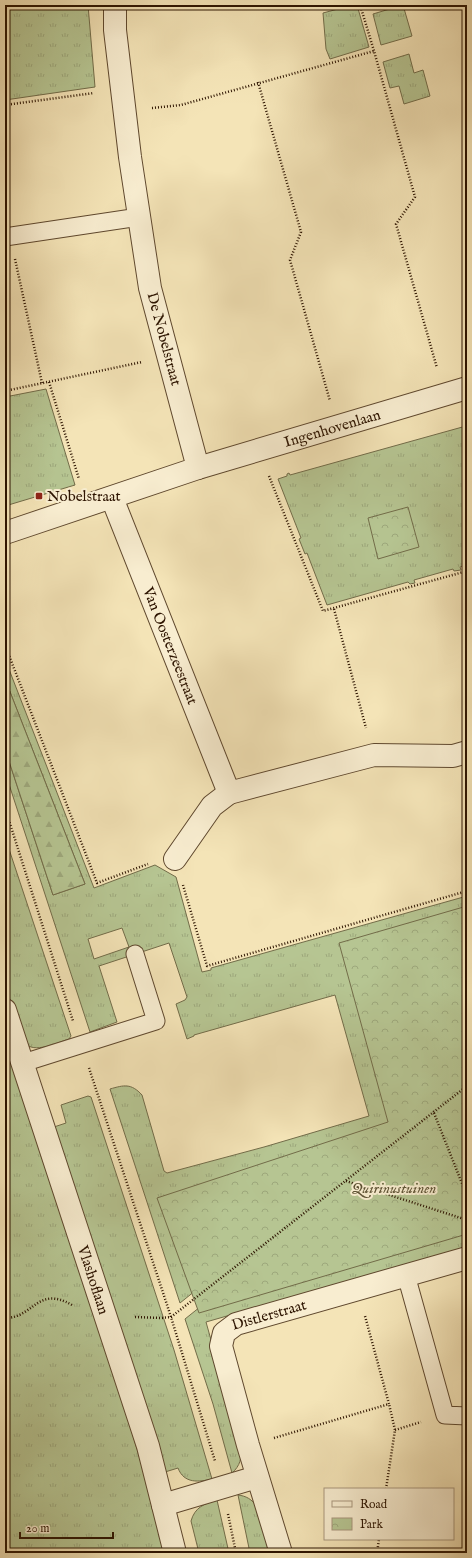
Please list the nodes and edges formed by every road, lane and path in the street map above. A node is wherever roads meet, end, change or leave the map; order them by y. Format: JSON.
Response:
{"nodes":[{"id":1,"x":115,"y":5,"type":"edge"},
{"id":2,"x":371,"y":5,"type":"edge"},
{"id":3,"x":374,"y":51,"type":"junction"},
{"id":4,"x":258,"y":82,"type":"junction"},
{"id":5,"x":98,"y":92,"type":"dead end"},
{"id":6,"x":5,"y":105,"type":"edge"},
{"id":7,"x":124,"y":110,"type":"junction"},
{"id":8,"x":5,"y":182,"type":"edge"},
{"id":9,"x":139,"y":217,"type":"junction"},
{"id":10,"x":8,"y":237,"type":"edge"},
{"id":11,"x":140,"y":355,"type":"dead end"},
{"id":12,"x":142,"y":362,"type":"junction"},
{"id":13,"x":144,"y":370,"type":"dead end"},
{"id":14,"x":49,"y":382,"type":"junction"},
{"id":15,"x":42,"y":383,"type":"junction"},
{"id":16,"x":467,"y":388,"type":"edge"},
{"id":17,"x":5,"y":391,"type":"edge"},
{"id":18,"x":445,"y":395,"type":"junction"},
{"id":19,"x":338,"y":427,"type":"junction"},
{"id":20,"x":259,"y":450,"type":"junction"},
{"id":21,"x":198,"y":468,"type":"junction"},
{"id":22,"x":80,"y":483,"type":"dead end"},
{"id":23,"x":112,"y":498,"type":"junction"},
{"id":24,"x":5,"y":533,"type":"edge"},
{"id":25,"x":467,"y":572,"type":"edge"},
{"id":26,"x":334,"y":609,"type":"junction"},
{"id":27,"x":467,"y":752,"type":"edge"},
{"id":28,"x":374,"y":755,"type":"junction"},
{"id":29,"x":229,"y":793,"type":"junction"},
{"id":30,"x":175,"y":859,"type":"dead end"},
{"id":31,"x":135,"y":954,"type":"dead end"},
{"id":32,"x":5,"y":1010,"type":"edge"},
{"id":33,"x":23,"y":1063,"type":"junction"},
{"id":34,"x":467,"y":1086,"type":"edge"},
{"id":35,"x":434,"y":1113,"type":"junction"},
{"id":36,"x":346,"y":1181,"type":"junction"},
{"id":37,"x":467,"y":1196,"type":"edge"},
{"id":38,"x":467,"y":1220,"type":"edge"},
{"id":39,"x":467,"y":1258,"type":"edge"},
{"id":40,"x":406,"y":1275,"type":"junction"},
{"id":41,"x":358,"y":1289,"type":"junction"},
{"id":42,"x":389,"y":1404,"type":"junction"},
{"id":43,"x":467,"y":1416,"type":"edge"},
{"id":44,"x":248,"y":1445,"type":"junction"},
{"id":45,"x":257,"y":1477,"type":"junction"},
{"id":46,"x":222,"y":1488,"type":"junction"},
{"id":47,"x":386,"y":1488,"type":"edge"},
{"id":48,"x":163,"y":1505,"type":"junction"},
{"id":49,"x":379,"y":1540,"type":"edge"},
{"id":50,"x":175,"y":1553,"type":"edge"},
{"id":51,"x":236,"y":1553,"type":"edge"},
{"id":52,"x":282,"y":1553,"type":"edge"},
{"id":53,"x":376,"y":1553,"type":"edge"}],
"edges":[{"from":1,"to":7,"type":"street","name":"De Nobelstraat"},
{"from":2,"to":3,"type":"path"},
{"from":3,"to":4,"type":"path"},
{"from":3,"to":18,"type":"path"},
{"from":4,"to":7,"type":"path"},
{"from":4,"to":19,"type":"path"},
{"from":5,"to":6,"type":"path"},
{"from":7,"to":9,"type":"street","name":"De Nobelstraat"},
{"from":8,"to":10,"type":"path"},
{"from":9,"to":10,"type":"lane"},
{"from":9,"to":21,"type":"street","name":"De Nobelstraat"},
{"from":10,"to":15,"type":"path"},
{"from":11,"to":12,"type":"path"},
{"from":12,"to":13,"type":"path"},
{"from":12,"to":14,"type":"path"},
{"from":14,"to":15,"type":"path"},
{"from":14,"to":22,"type":"path"},
{"from":15,"to":17,"type":"path"},
{"from":16,"to":18,"type":"street","name":"Ingenhovenlaan"},
{"from":18,"to":19,"type":"street","name":"Ingenhovenlaan"},
{"from":19,"to":20,"type":"street","name":"Ingenhovenlaan"},
{"from":20,"to":21,"type":"street","name":"Ingenhovenlaan"},
{"from":20,"to":26,"type":"path"},
{"from":21,"to":23,"type":"street"},
{"from":23,"to":24,"type":"street"},
{"from":23,"to":29,"type":"street","name":"Van Oosterzeestraat"},
{"from":25,"to":26,"type":"path"},
{"from":26,"to":28,"type":"path"},
{"from":27,"to":28,"type":"street"},
{"from":28,"to":29,"type":"street"},
{"from":29,"to":30,"type":"street"},
{"from":31,"to":33,"type":"lane"},
{"from":32,"to":33,"type":"street","name":"Vlashoflaan"},
{"from":33,"to":48,"type":"street","name":"Vlashoflaan"},
{"from":34,"to":35,"type":"path"},
{"from":35,"to":36,"type":"path"},
{"from":35,"to":37,"type":"path"},
{"from":36,"to":38,"type":"path"},
{"from":36,"to":46,"type":"path"},
{"from":39,"to":40,"type":"street","name":"Distlerstraat"},
{"from":40,"to":41,"type":"street","name":"Distlerstraat"},
{"from":40,"to":43,"type":"lane"},
{"from":41,"to":42,"type":"path"},
{"from":41,"to":44,"type":"street","name":"Distlerstraat"},
{"from":42,"to":44,"type":"path"},
{"from":42,"to":47,"type":"path"},
{"from":44,"to":45,"type":"street","name":"Distlerstraat"},
{"from":45,"to":46,"type":"street"},
{"from":45,"to":52,"type":"street","name":"Distlerstraat"},
{"from":46,"to":48,"type":"street"},
{"from":46,"to":51,"type":"path"},
{"from":48,"to":50,"type":"street","name":"Vlashoflaan"},
{"from":49,"to":53,"type":"path"}]}
